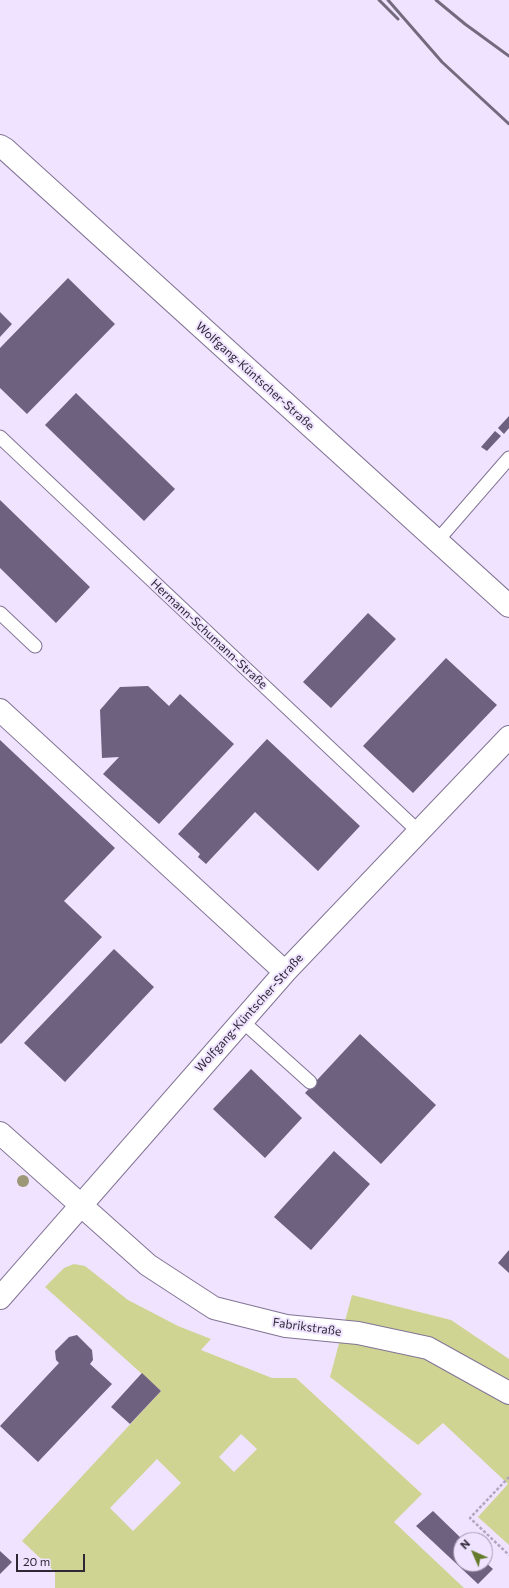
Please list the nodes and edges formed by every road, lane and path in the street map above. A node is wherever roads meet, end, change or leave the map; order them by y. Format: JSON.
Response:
{"nodes":[{"id":1,"x":0,"y":146,"type":"edge"},
{"id":2,"x":0,"y":437,"type":"edge"},
{"id":3,"x":509,"y":458,"type":"edge"},
{"id":4,"x":437,"y":541,"type":"junction"},
{"id":5,"x":509,"y":606,"type":"edge"},
{"id":6,"x":0,"y":613,"type":"edge"},
{"id":7,"x":35,"y":646,"type":"dead end"},
{"id":8,"x":0,"y":710,"type":"edge"},
{"id":9,"x":509,"y":737,"type":"edge"},
{"id":10,"x":418,"y":831,"type":"junction"},
{"id":11,"x":285,"y":972,"type":"junction"},
{"id":12,"x":242,"y":1021,"type":"junction"},
{"id":13,"x":310,"y":1082,"type":"dead end"},
{"id":14,"x":0,"y":1133,"type":"edge"},
{"id":15,"x":80,"y":1205,"type":"junction"},
{"id":16,"x":0,"y":1298,"type":"edge"},
{"id":17,"x":509,"y":1392,"type":"edge"},
{"id":18,"x":509,"y":1477,"type":"edge"},
{"id":19,"x":509,"y":1555,"type":"edge"}],
"edges":[{"from":1,"to":4,"type":"street","name":"Wolfgang-Küntscher-Straße"},
{"from":2,"to":10,"type":"lane","name":"Hermann-Schumann-Straße"},
{"from":3,"to":4,"type":"lane"},
{"from":4,"to":5,"type":"street","name":"Wolfgang-Küntscher-Straße"},
{"from":6,"to":7,"type":"lane"},
{"from":8,"to":11,"type":"street"},
{"from":9,"to":10,"type":"street","name":"Wolfgang-Küntscher-Straße"},
{"from":10,"to":11,"type":"street","name":"Wolfgang-Küntscher-Straße"},
{"from":11,"to":12,"type":"street","name":"Wolfgang-Küntscher-Straße"},
{"from":12,"to":13,"type":"lane"},
{"from":12,"to":15,"type":"street","name":"Wolfgang-Küntscher-Straße"},
{"from":14,"to":15,"type":"street","name":"Fabrikstraße"},
{"from":15,"to":16,"type":"street","name":"Wolfgang-Küntscher-Straße"},
{"from":15,"to":17,"type":"street","name":"Fabrikstraße"},
{"from":18,"to":19,"type":"path"}]}
